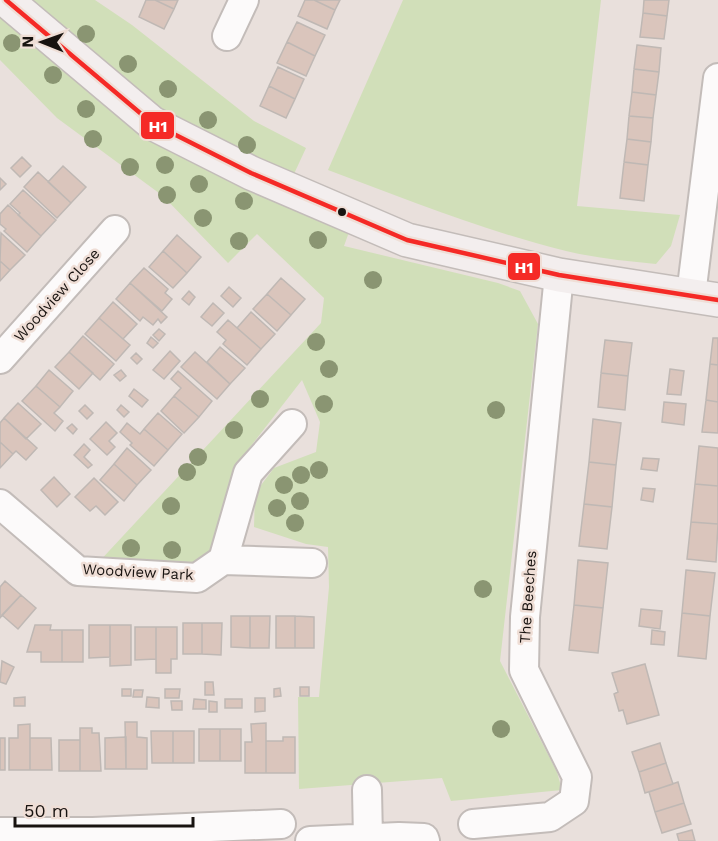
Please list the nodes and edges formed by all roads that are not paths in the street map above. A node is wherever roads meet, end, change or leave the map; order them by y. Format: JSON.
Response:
{"nodes":[{"id":1,"x":6,"y":0,"type":"edge"},
{"id":2,"x":244,"y":0,"type":"edge"},
{"id":3,"x":227,"y":36,"type":"dead end"},
{"id":4,"x":718,"y":78,"type":"edge"},
{"id":5,"x":115,"y":230,"type":"dead end"},
{"id":6,"x":559,"y":275,"type":"junction"},
{"id":7,"x":704,"y":297,"type":"edge"},
{"id":8,"x":0,"y":359,"type":"edge"},
{"id":9,"x":292,"y":424,"type":"dead end"},
{"id":10,"x":0,"y":504,"type":"edge"},
{"id":11,"x":223,"y":560,"type":"junction"},
{"id":12,"x":312,"y":563,"type":"dead end"},
{"id":13,"x":367,"y":790,"type":"dead end"},
{"id":14,"x":281,"y":824,"type":"dead end"},
{"id":15,"x":473,"y":824,"type":"dead end"},
{"id":16,"x":0,"y":832,"type":"edge"},
{"id":17,"x":94,"y":837,"type":"edge"},
{"id":18,"x":368,"y":839,"type":"junction"},
{"id":19,"x":310,"y":841,"type":"edge"},
{"id":20,"x":425,"y":841,"type":"edge"}],
"edges":[{"from":1,"to":6,"type":"main road"},
{"from":2,"to":3,"type":"street"},
{"from":4,"to":7,"type":"street"},
{"from":5,"to":8,"type":"street","name":"Woodview Close"},
{"from":6,"to":7,"type":"main road"},
{"from":6,"to":15,"type":"street","name":"The Beeches"},
{"from":9,"to":11,"type":"street"},
{"from":10,"to":11,"type":"street","name":"Woodview Park"},
{"from":11,"to":12,"type":"street"},
{"from":13,"to":18,"type":"street"},
{"from":14,"to":17,"type":"street"},
{"from":16,"to":17,"type":"street"},
{"from":18,"to":19,"type":"street"},
{"from":18,"to":20,"type":"street"}]}
